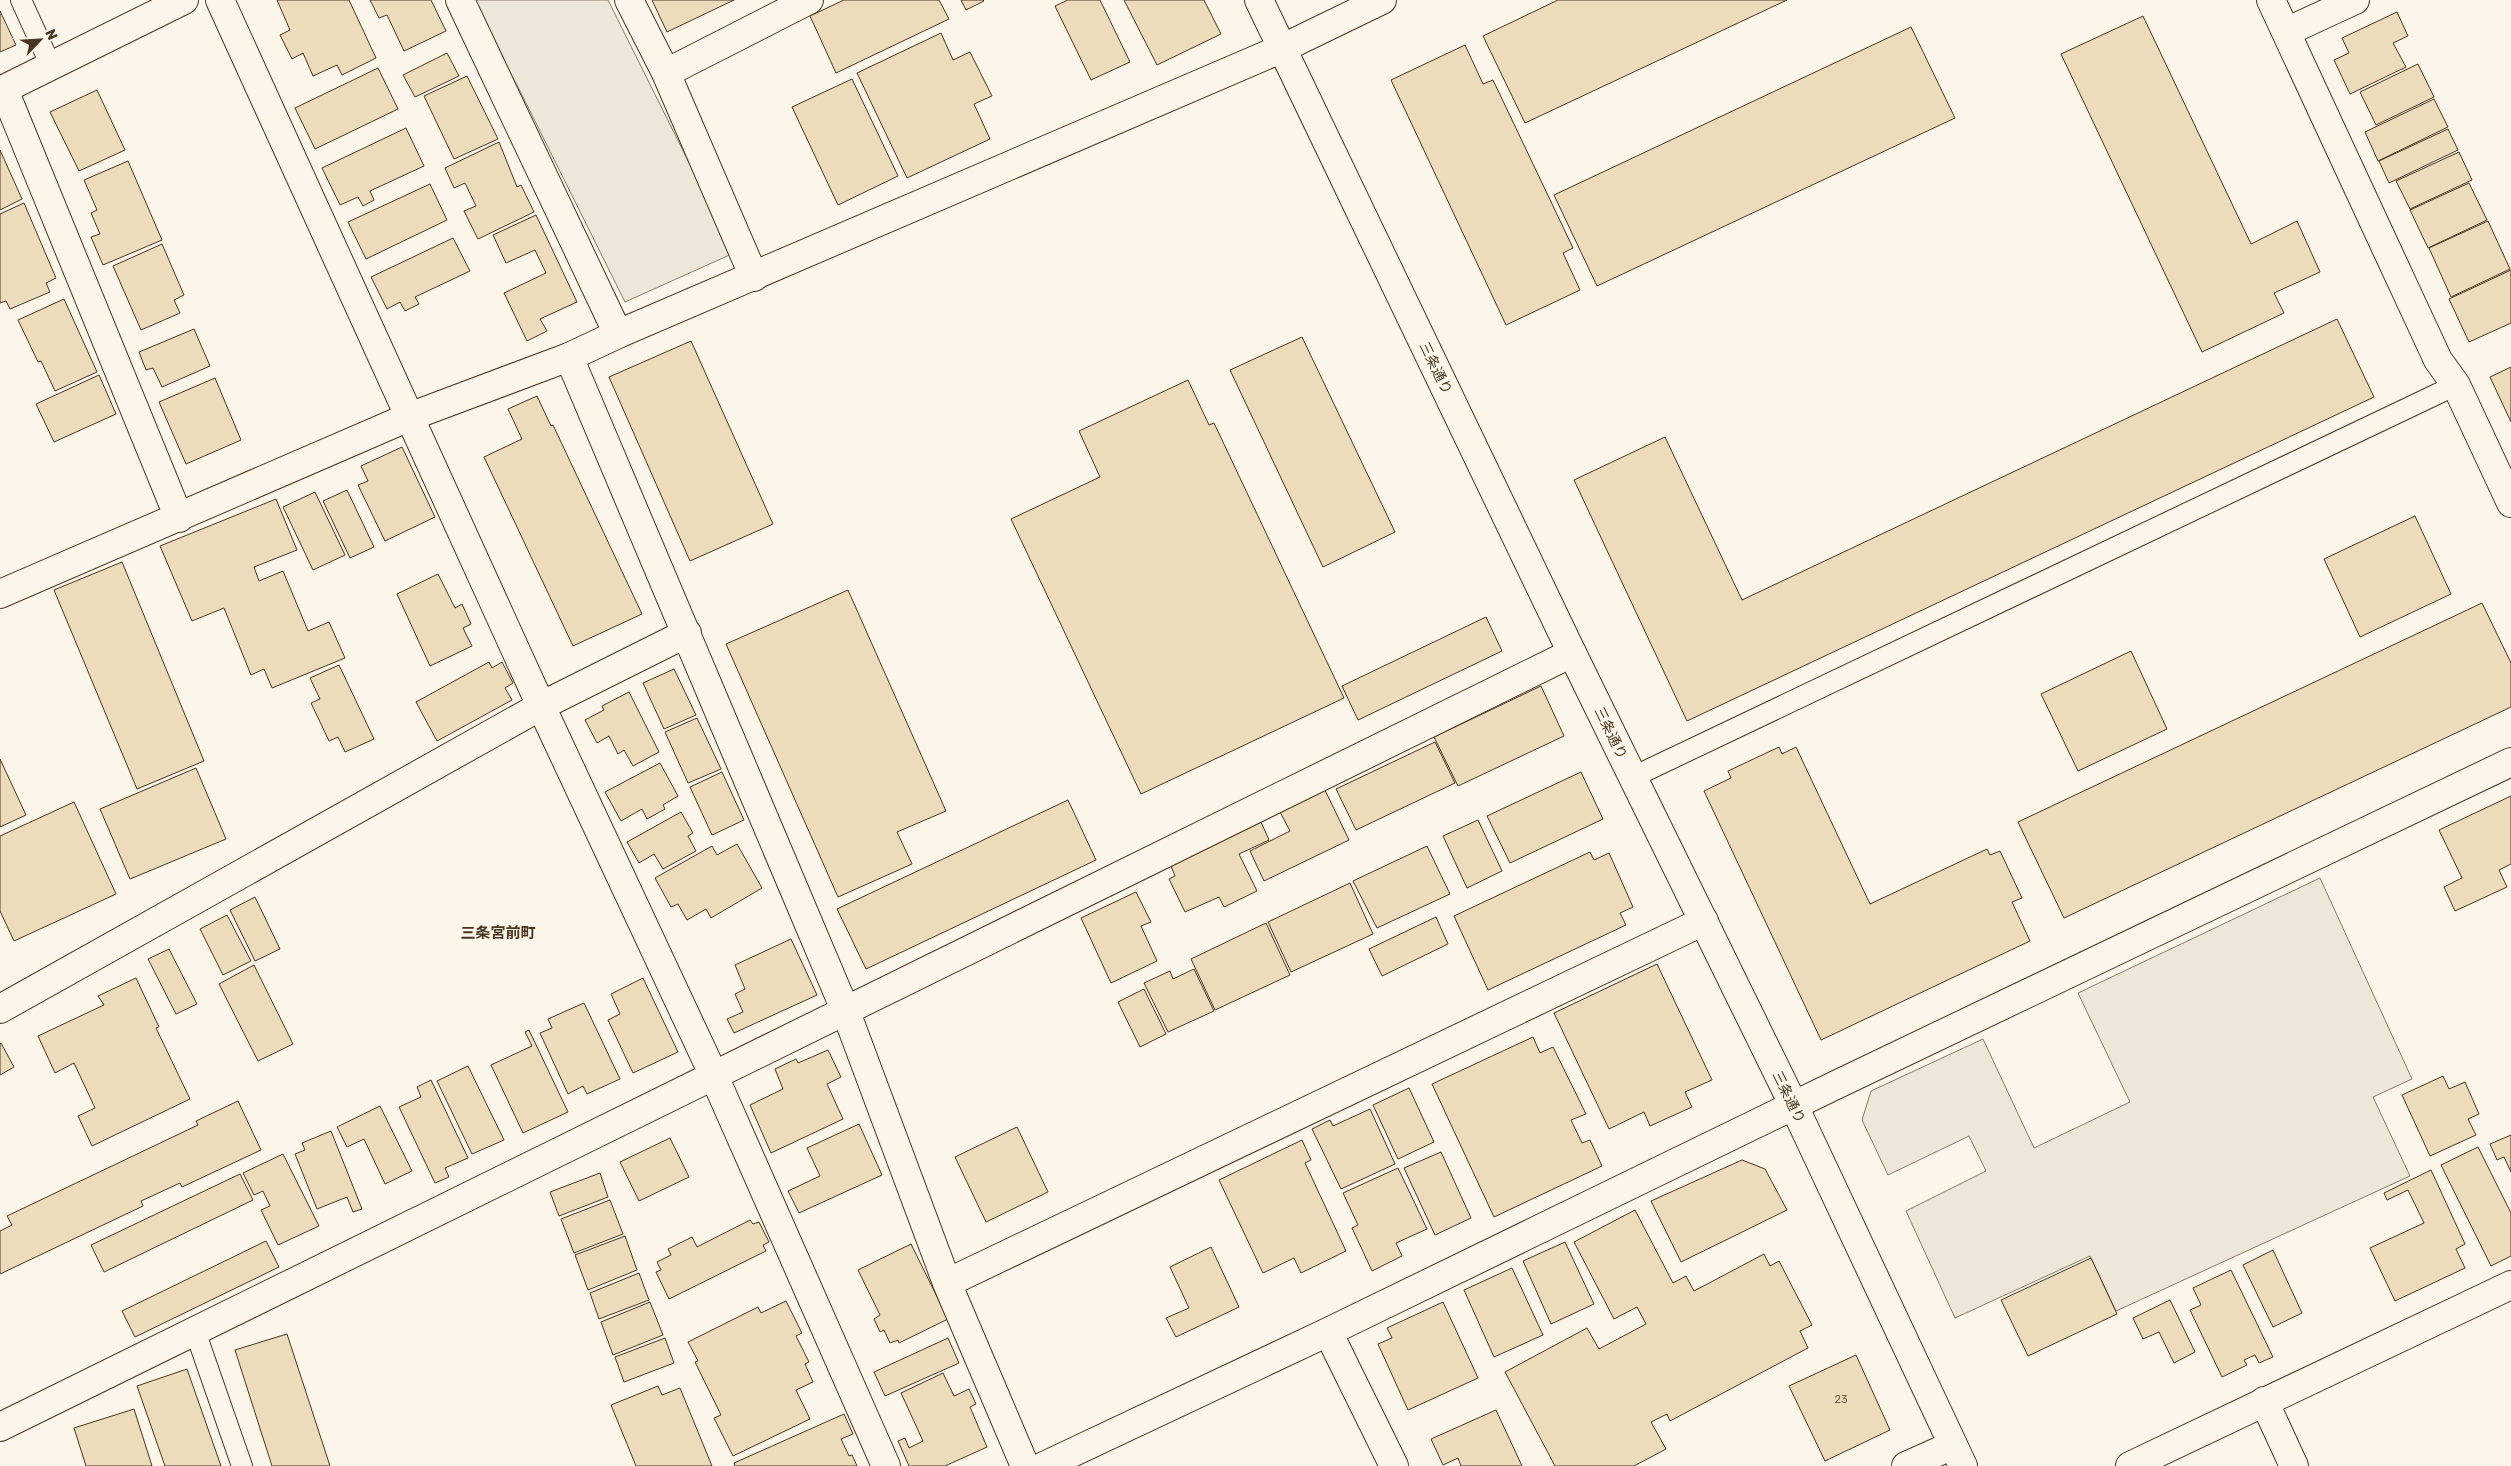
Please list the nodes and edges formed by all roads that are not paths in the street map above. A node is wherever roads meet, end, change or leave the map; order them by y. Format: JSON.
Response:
{"nodes":[{"id":1,"x":21,"y":0,"type":"edge"},
{"id":2,"x":184,"y":0,"type":"edge"},
{"id":3,"x":220,"y":0,"type":"edge"},
{"id":4,"x":460,"y":0,"type":"edge"},
{"id":5,"x":629,"y":0,"type":"edge"},
{"id":6,"x":809,"y":0,"type":"edge"},
{"id":7,"x":1259,"y":0,"type":"edge"},
{"id":8,"x":1382,"y":0,"type":"edge"},
{"id":9,"x":2271,"y":0,"type":"edge"},
{"id":10,"x":2355,"y":0,"type":"edge"},
{"id":11,"x":2286,"y":32,"type":"junction"},
{"id":12,"x":1282,"y":48,"type":"junction"},
{"id":13,"x":51,"y":66,"type":"junction"},
{"id":14,"x":666,"y":73,"type":"junction"},
{"id":15,"x":2,"y":90,"type":"edge"},
{"id":16,"x":754,"y":277,"type":"junction"},
{"id":17,"x":618,"y":334,"type":"junction"},
{"id":18,"x":570,"y":357,"type":"junction"},
{"id":19,"x":2456,"y":385,"type":"junction"},
{"id":20,"x":409,"y":417,"type":"junction"},
{"id":21,"x":2511,"y":503,"type":"edge"},
{"id":22,"x":179,"y":518,"type":"junction"},
{"id":23,"x":0,"y":594,"type":"edge"},
{"id":24,"x":687,"y":633,"type":"junction"},
{"id":25,"x":1572,"y":653,"type":"junction"},
{"id":26,"x":541,"y":706,"type":"junction"},
{"id":27,"x":2511,"y":762,"type":"edge"},
{"id":28,"x":1633,"y":778,"type":"junction"},
{"id":29,"x":1704,"y":921,"type":"junction"},
{"id":30,"x":0,"y":1009,"type":"edge"},
{"id":31,"x":846,"y":1012,"type":"junction"},
{"id":32,"x":714,"y":1076,"type":"junction"},
{"id":33,"x":1794,"y":1106,"type":"junction"},
{"id":34,"x":947,"y":1283,"type":"junction"},
{"id":35,"x":2511,"y":1285,"type":"edge"},
{"id":36,"x":195,"y":1331,"type":"junction"},
{"id":37,"x":1328,"y":1332,"type":"junction"},
{"id":38,"x":2264,"y":1401,"type":"junction"},
{"id":39,"x":0,"y":1427,"type":"edge"},
{"id":40,"x":1958,"y":1456,"type":"edge"},
{"id":41,"x":242,"y":1466,"type":"edge"},
{"id":42,"x":886,"y":1466,"type":"edge"},
{"id":43,"x":1025,"y":1466,"type":"edge"},
{"id":44,"x":1044,"y":1466,"type":"edge"},
{"id":45,"x":1394,"y":1466,"type":"edge"},
{"id":46,"x":1906,"y":1466,"type":"edge"},
{"id":47,"x":2130,"y":1466,"type":"edge"},
{"id":48,"x":2294,"y":1466,"type":"edge"}],
"edges":[{"from":1,"to":13,"type":"lane"},
{"from":2,"to":13,"type":"street"},
{"from":3,"to":20,"type":"street"},
{"from":4,"to":17,"type":"street"},
{"from":5,"to":14,"type":"street"},
{"from":6,"to":14,"type":"street"},
{"from":7,"to":12,"type":"street","name":"三条通り"},
{"from":8,"to":12,"type":"street"},
{"from":9,"to":11,"type":"street"},
{"from":10,"to":11,"type":"street"},
{"from":11,"to":19,"type":"street"},
{"from":12,"to":16,"type":"street"},
{"from":12,"to":25,"type":"street","name":"三条通り"},
{"from":13,"to":15,"type":"street"},
{"from":14,"to":16,"type":"street"},
{"from":15,"to":22,"type":"street"},
{"from":16,"to":17,"type":"street"},
{"from":17,"to":18,"type":"street"},
{"from":18,"to":20,"type":"street"},
{"from":18,"to":24,"type":"street"},
{"from":19,"to":21,"type":"street"},
{"from":19,"to":28,"type":"lane"},
{"from":20,"to":22,"type":"street"},
{"from":20,"to":26,"type":"street"},
{"from":22,"to":23,"type":"street"},
{"from":24,"to":26,"type":"street"},
{"from":24,"to":31,"type":"street"},
{"from":25,"to":28,"type":"street","name":"三条通り"},
{"from":25,"to":31,"type":"street"},
{"from":26,"to":30,"type":"street"},
{"from":26,"to":32,"type":"street"},
{"from":27,"to":33,"type":"street"},
{"from":28,"to":29,"type":"street","name":"三条通り"},
{"from":29,"to":33,"type":"street","name":"三条通り"},
{"from":29,"to":34,"type":"street"},
{"from":31,"to":32,"type":"street"},
{"from":31,"to":34,"type":"street"},
{"from":32,"to":36,"type":"street"},
{"from":32,"to":42,"type":"street"},
{"from":33,"to":37,"type":"street"},
{"from":33,"to":40,"type":"street","name":"三条通り"},
{"from":34,"to":43,"type":"street"},
{"from":35,"to":38,"type":"street"},
{"from":36,"to":39,"type":"street"},
{"from":36,"to":41,"type":"lane"},
{"from":37,"to":44,"type":"street"},
{"from":37,"to":45,"type":"street"},
{"from":38,"to":47,"type":"street"},
{"from":38,"to":48,"type":"street"},
{"from":40,"to":46,"type":"street"}]}
